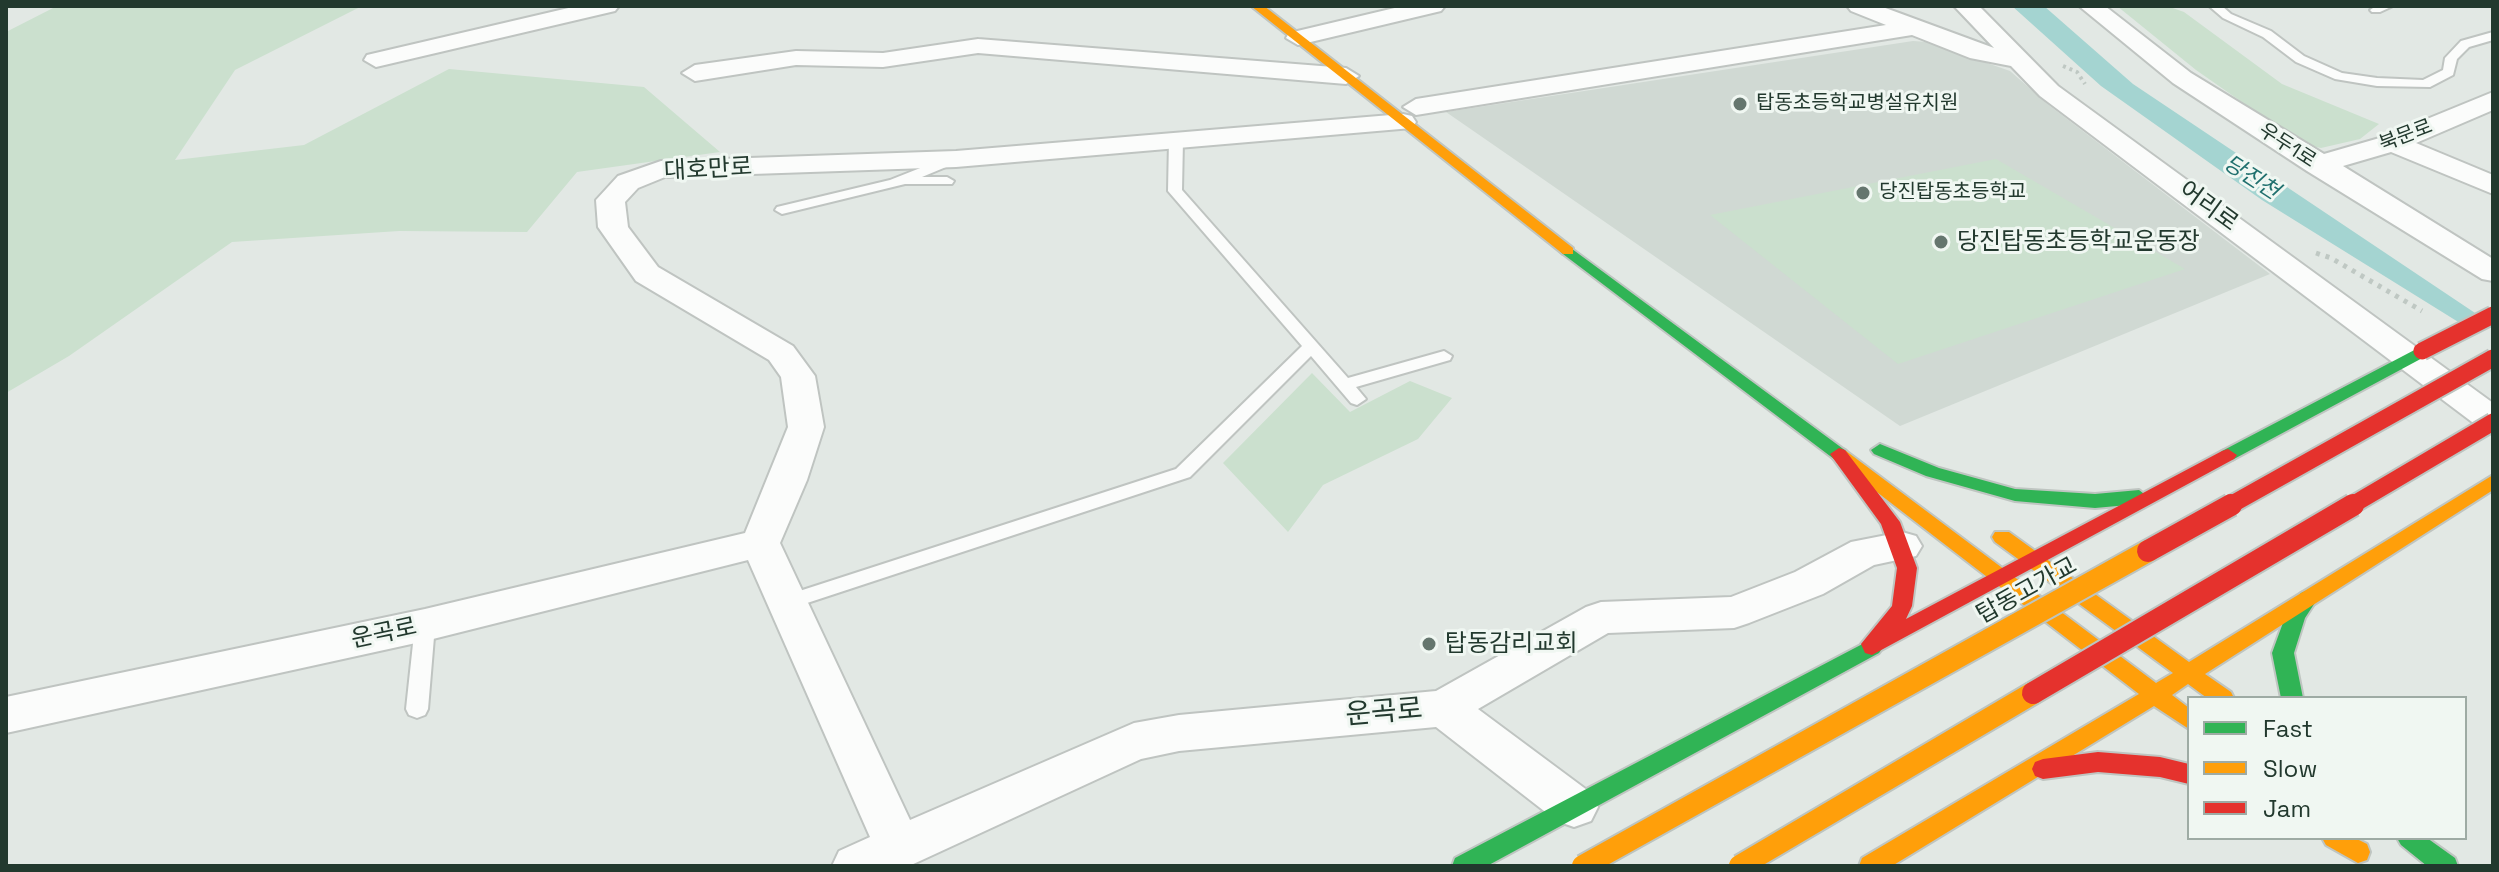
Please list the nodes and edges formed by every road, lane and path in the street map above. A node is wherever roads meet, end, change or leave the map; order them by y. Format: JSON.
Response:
{"nodes":[{"id":1,"x":607,"y":6,"type":"edge"},
{"id":2,"x":1257,"y":6,"type":"edge"},
{"id":3,"x":1286,"y":6,"type":"edge"},
{"id":4,"x":1433,"y":6,"type":"edge"},
{"id":5,"x":1859,"y":6,"type":"edge"},
{"id":6,"x":1966,"y":6,"type":"edge"},
{"id":7,"x":2091,"y":6,"type":"edge"},
{"id":8,"x":2215,"y":6,"type":"edge"},
{"id":9,"x":1911,"y":28,"type":"junction"},
{"id":10,"x":1309,"y":35,"type":"junction"},
{"id":11,"x":2493,"y":36,"type":"edge"},
{"id":12,"x":376,"y":60,"type":"dead end"},
{"id":13,"x":2017,"y":60,"type":"junction"},
{"id":14,"x":2054,"y":61,"type":"dead end"},
{"id":15,"x":695,"y":73,"type":"dead end"},
{"id":16,"x":1346,"y":76,"type":"junction"},
{"id":17,"x":2093,"y":91,"type":"dead end"},
{"id":18,"x":2493,"y":100,"type":"edge"},
{"id":19,"x":1410,"y":114,"type":"junction"},
{"id":20,"x":1440,"y":125,"type":"dead end"},
{"id":21,"x":1176,"y":140,"type":"junction"},
{"id":22,"x":2393,"y":143,"type":"junction"},
{"id":23,"x":2317,"y":165,"type":"junction"},
{"id":24,"x":950,"y":170,"type":"junction"},
{"id":25,"x":903,"y":180,"type":"junction"},
{"id":26,"x":2493,"y":185,"type":"edge"},
{"id":27,"x":782,"y":210,"type":"dead end"},
{"id":28,"x":2303,"y":244,"type":"dead end"},
{"id":29,"x":2490,"y":254,"type":"edge"},
{"id":30,"x":2426,"y":314,"type":"dead end"},
{"id":31,"x":2493,"y":315,"type":"edge"},
{"id":32,"x":1311,"y":346,"type":"junction"},
{"id":33,"x":2417,"y":354,"type":"junction"},
{"id":34,"x":1444,"y":356,"type":"dead end"},
{"id":35,"x":2493,"y":358,"type":"edge"},
{"id":36,"x":1345,"y":384,"type":"junction"},
{"id":37,"x":1357,"y":399,"type":"dead end"},
{"id":38,"x":2493,"y":421,"type":"edge"},
{"id":39,"x":1839,"y":454,"type":"junction"},
{"id":40,"x":2493,"y":481,"type":"edge"},
{"id":41,"x":2164,"y":490,"type":"junction"},
{"id":42,"x":1944,"y":496,"type":"dead end"},
{"id":43,"x":1982,"y":523,"type":"dead end"},
{"id":44,"x":760,"y":543,"type":"junction"},
{"id":45,"x":1902,"y":546,"type":"junction"},
{"id":46,"x":2033,"y":559,"type":"junction"},
{"id":47,"x":2002,"y":575,"type":"junction"},
{"id":48,"x":2308,"y":598,"type":"junction"},
{"id":49,"x":788,"y":602,"type":"junction"},
{"id":50,"x":425,"y":625,"type":"junction"},
{"id":51,"x":1851,"y":660,"type":"junction"},
{"id":52,"x":2190,"y":673,"type":"junction"},
{"id":53,"x":2156,"y":694,"type":"junction"},
{"id":54,"x":2220,"y":696,"type":"edge"},
{"id":55,"x":2292,"y":696,"type":"edge"},
{"id":56,"x":1444,"y":708,"type":"junction"},
{"id":57,"x":417,"y":709,"type":"dead end"},
{"id":58,"x":6,"y":715,"type":"edge"},
{"id":59,"x":2187,"y":718,"type":"edge"},
{"id":60,"x":2029,"y":771,"type":"junction"},
{"id":61,"x":2187,"y":774,"type":"edge"},
{"id":62,"x":1574,"y":807,"type":"junction"},
{"id":63,"x":2340,"y":840,"type":"edge"},
{"id":64,"x":2412,"y":840,"type":"edge"},
{"id":65,"x":900,"y":848,"type":"junction"},
{"id":66,"x":856,"y":866,"type":"edge"},
{"id":67,"x":1464,"y":866,"type":"edge"},
{"id":68,"x":1583,"y":866,"type":"edge"},
{"id":69,"x":1740,"y":866,"type":"edge"},
{"id":70,"x":1871,"y":866,"type":"edge"},
{"id":71,"x":2376,"y":866,"type":"edge"},
{"id":72,"x":2446,"y":866,"type":"edge"}],
"edges":[{"from":1,"to":12,"type":"street"},
{"from":2,"to":10,"type":"main road"},
{"from":3,"to":10,"type":"main road"},
{"from":4,"to":10,"type":"street"},
{"from":5,"to":9,"type":"street"},
{"from":6,"to":13,"type":"street","name":"어리로"},
{"from":7,"to":23,"type":"street","name":"우두1로"},
{"from":8,"to":11,"type":"lane"},
{"from":9,"to":13,"type":"street"},
{"from":9,"to":19,"type":"street","name":"대호만로"},
{"from":10,"to":16,"type":"main road"},
{"from":10,"to":19,"type":"main road"},
{"from":13,"to":33,"type":"street","name":"어리로"},
{"from":14,"to":17,"type":"path"},
{"from":15,"to":16,"type":"street"},
{"from":16,"to":19,"type":"main road"},
{"from":18,"to":22,"type":"street","name":"북문로"},
{"from":19,"to":20,"type":"main road"},
{"from":19,"to":21,"type":"street","name":"대호만로"},
{"from":19,"to":39,"type":"main road"},
{"from":21,"to":24,"type":"street","name":"대호만로"},
{"from":21,"to":32,"type":"lane"},
{"from":22,"to":23,"type":"street","name":"북문로"},
{"from":22,"to":26,"type":"street"},
{"from":23,"to":29,"type":"street","name":"우두1로"},
{"from":24,"to":25,"type":"lane"},
{"from":24,"to":25,"type":"lane"},
{"from":24,"to":44,"type":"street","name":"대호만로"},
{"from":25,"to":27,"type":"lane"},
{"from":28,"to":30,"type":"path"},
{"from":31,"to":33,"type":"main road","bridge":true},
{"from":32,"to":36,"type":"lane"},
{"from":32,"to":49,"type":"lane"},
{"from":33,"to":38,"type":"street","name":"어리로"},
{"from":33,"to":41,"type":"main road"},
{"from":34,"to":36,"type":"lane"},
{"from":35,"to":68,"type":"main road","name":"탑동고가교","bridge":true},
{"from":36,"to":37,"type":"lane"},
{"from":38,"to":69,"type":"main road","bridge":true},
{"from":39,"to":45,"type":"main road"},
{"from":39,"to":47,"type":"main road"},
{"from":40,"to":48,"type":"main road"},
{"from":41,"to":42,"type":"main road"},
{"from":41,"to":46,"type":"main road"},
{"from":43,"to":46,"type":"main road"},
{"from":44,"to":49,"type":"street"},
{"from":44,"to":50,"type":"street","name":"운곡로"},
{"from":45,"to":51,"type":"main road"},
{"from":45,"to":56,"type":"street","name":"운곡로"},
{"from":46,"to":47,"type":"main road"},
{"from":46,"to":52,"type":"main road"},
{"from":47,"to":51,"type":"main road"},
{"from":47,"to":53,"type":"main road"},
{"from":48,"to":52,"type":"main road"},
{"from":48,"to":55,"type":"main road"},
{"from":49,"to":65,"type":"street"},
{"from":50,"to":57,"type":"lane"},
{"from":50,"to":58,"type":"street","name":"운곡로"},
{"from":51,"to":62,"type":"main road"},
{"from":52,"to":53,"type":"main road"},
{"from":52,"to":54,"type":"main road"},
{"from":53,"to":59,"type":"main road"},
{"from":53,"to":60,"type":"main road"},
{"from":56,"to":62,"type":"street"},
{"from":56,"to":65,"type":"street","name":"운곡로"},
{"from":60,"to":61,"type":"main road"},
{"from":60,"to":70,"type":"main road"},
{"from":62,"to":67,"type":"main road"},
{"from":63,"to":71,"type":"main road"},
{"from":64,"to":72,"type":"main road"},
{"from":65,"to":66,"type":"street","name":"운곡로"}]}
